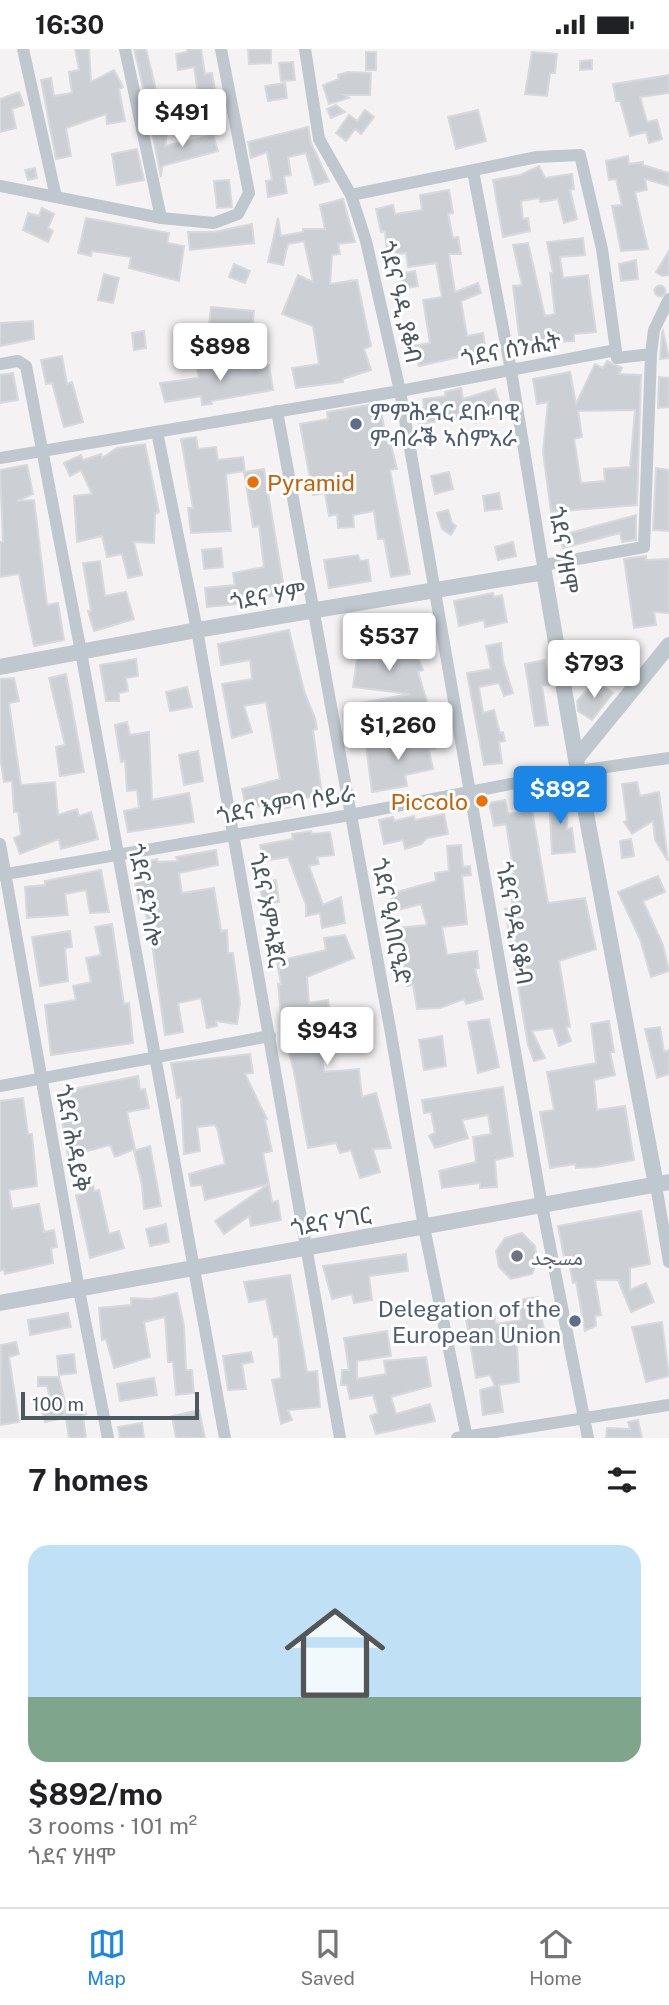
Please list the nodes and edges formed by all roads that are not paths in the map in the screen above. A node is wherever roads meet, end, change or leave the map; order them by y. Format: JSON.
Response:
{"nodes":[{"id":1,"x":23,"y":49,"type":"edge"},
{"id":2,"x":125,"y":49,"type":"edge"},
{"id":3,"x":220,"y":49,"type":"edge"},
{"id":4,"x":305,"y":49,"type":"edge"},
{"id":5,"x":472,"y":171,"type":"junction"},
{"id":6,"x":0,"y":186,"type":"edge"},
{"id":7,"x":351,"y":195,"type":"junction"},
{"id":8,"x":55,"y":197,"type":"junction"},
{"id":9,"x":160,"y":218,"type":"junction"},
{"id":10,"x":667,"y":302,"type":"edge"},
{"id":11,"x":669,"y":322,"type":"edge"},
{"id":12,"x":617,"y":354,"type":"junction"},
{"id":13,"x":651,"y":354,"type":"junction"},
{"id":14,"x":0,"y":364,"type":"edge"},
{"id":15,"x":511,"y":370,"type":"junction"},
{"id":16,"x":400,"y":391,"type":"junction"},
{"id":17,"x":277,"y":411,"type":"junction"},
{"id":18,"x":158,"y":432,"type":"junction"},
{"id":19,"x":42,"y":451,"type":"junction"},
{"id":20,"x":0,"y":458,"type":"edge"},
{"id":21,"x":544,"y":569,"type":"junction"},
{"id":22,"x":433,"y":591,"type":"junction"},
{"id":23,"x":312,"y":612,"type":"junction"},
{"id":24,"x":197,"y":631,"type":"junction"},
{"id":25,"x":669,"y":645,"type":"edge"},
{"id":26,"x":81,"y":652,"type":"junction"},
{"id":27,"x":0,"y":667,"type":"edge"},
{"id":28,"x":669,"y":758,"type":"edge"},
{"id":29,"x":577,"y":765,"type":"junction"},
{"id":30,"x":471,"y":791,"type":"junction"},
{"id":31,"x":350,"y":815,"type":"junction"},
{"id":32,"x":233,"y":835,"type":"junction"},
{"id":33,"x":0,"y":844,"type":"edge"},
{"id":34,"x":117,"y":853,"type":"junction"},
{"id":35,"x":3,"y":874,"type":"edge"},
{"id":36,"x":270,"y":1036,"type":"junction"},
{"id":37,"x":155,"y":1058,"type":"junction"},
{"id":38,"x":41,"y":1078,"type":"junction"},
{"id":39,"x":0,"y":1086,"type":"edge"},
{"id":40,"x":662,"y":1183,"type":"edge"},
{"id":41,"x":542,"y":1206,"type":"junction"},
{"id":42,"x":424,"y":1227,"type":"junction"},
{"id":43,"x":307,"y":1248,"type":"junction"},
{"id":44,"x":669,"y":1262,"type":"edge"},
{"id":45,"x":192,"y":1270,"type":"junction"},
{"id":46,"x":79,"y":1290,"type":"junction"},
{"id":47,"x":0,"y":1303,"type":"edge"},
{"id":48,"x":669,"y":1405,"type":"edge"},
{"id":49,"x":584,"y":1418,"type":"junction"},
{"id":50,"x":463,"y":1437,"type":"edge"},
{"id":51,"x":108,"y":1438,"type":"edge"},
{"id":52,"x":225,"y":1438,"type":"edge"},
{"id":53,"x":340,"y":1438,"type":"edge"},
{"id":54,"x":587,"y":1438,"type":"edge"}],
"edges":[{"from":1,"to":8,"type":"street"},
{"from":2,"to":9,"type":"street"},
{"from":3,"to":9,"type":"street"},
{"from":4,"to":7,"type":"street","name":"ጎደና ዓዲ ያቆብ"},
{"from":5,"to":7,"type":"street"},
{"from":5,"to":12,"type":"street"},
{"from":5,"to":15,"type":"street","name":"ጎደና ሃዘሞ"},
{"from":6,"to":8,"type":"street"},
{"from":7,"to":16,"type":"street","name":"ጎደና ዓዲ ያቆብ"},
{"from":8,"to":9,"type":"street"},
{"from":10,"to":11,"type":"street"},
{"from":10,"to":13,"type":"street"},
{"from":12,"to":13,"type":"street","name":"ጎደና ሰንሒት"},
{"from":12,"to":15,"type":"street","name":"ጎደና ሰንሒት"},
{"from":13,"to":21,"type":"street"},
{"from":14,"to":19,"type":"street","name":"ጎደና ዶንጎሎ"},
{"from":15,"to":16,"type":"street","name":"ጎደና ሰንሒት"},
{"from":15,"to":21,"type":"street","name":"ጎደና ሃዘሞ"},
{"from":16,"to":17,"type":"street","name":"ጎደና ሰንሒት"},
{"from":16,"to":22,"type":"street","name":"ጎደና ዓዲ ያቆብ"},
{"from":17,"to":18,"type":"street","name":"ጎደና ሰንሒት"},
{"from":17,"to":23,"type":"street","name":"ጎደና ዒላበርዒድ"},
{"from":18,"to":19,"type":"street","name":"ጎደና ሰንሒት"},
{"from":18,"to":24,"type":"street","name":"ጎደና ኦምሓጀር"},
{"from":19,"to":20,"type":"street","name":"ጎደና ሰንሒት"},
{"from":19,"to":26,"type":"street","name":"ጎደና ዶንጎሎ"},
{"from":21,"to":22,"type":"street","name":"ጎደና ሃም"},
{"from":21,"to":29,"type":"street","name":"ጎደና ሃዘሞ"},
{"from":22,"to":23,"type":"street","name":"ጎደና ሃም"},
{"from":22,"to":30,"type":"street","name":"ጎደና ዓዲ ያቆብ"},
{"from":23,"to":24,"type":"street","name":"ጎደና ሃም"},
{"from":23,"to":31,"type":"street","name":"ጎደና ዒላበርዒድ"},
{"from":24,"to":26,"type":"street","name":"ጎደና ሃም"},
{"from":24,"to":32,"type":"street","name":"ጎደና ኦምሓጀር"},
{"from":25,"to":29,"type":"street"},
{"from":26,"to":27,"type":"street","name":"ጎደና ሃም"},
{"from":26,"to":34,"type":"street","name":"ጎደና ዶንጎሎ"},
{"from":28,"to":29,"type":"street","name":"ጎደና እምባ ሶይራ"},
{"from":29,"to":30,"type":"street","name":"ጎደና እምባ ሶይራ"},
{"from":29,"to":40,"type":"street","name":"ጎደና ሃዘሞ"},
{"from":30,"to":31,"type":"street","name":"ጎደና እምባ ሶይራ"},
{"from":30,"to":41,"type":"street","name":"ጎደና ዓዲ ያቆብ"},
{"from":31,"to":32,"type":"street","name":"ጎደና እምባ ሶይራ"},
{"from":31,"to":42,"type":"street","name":"ጎደና ዒላበርዒድ"},
{"from":32,"to":34,"type":"street","name":"ጎደና እምባ ሶይራ"},
{"from":32,"to":36,"type":"street","name":"ጎደና ኦምሓጀር"},
{"from":33,"to":35,"type":"street","name":"ጎደና ሕዳይቅ"},
{"from":34,"to":35,"type":"street","name":"ጎደና እምባ ሶይራ"},
{"from":34,"to":37,"type":"street","name":"ጎደና ዶንጎሎ"},
{"from":35,"to":38,"type":"street","name":"ጎደና ሕዳይቅ"},
{"from":36,"to":37,"type":"street"},
{"from":36,"to":43,"type":"street","name":"ጎደና ኦምሓጀር"},
{"from":37,"to":38,"type":"street"},
{"from":37,"to":45,"type":"street","name":"ጎደና ዶንጎሎ"},
{"from":38,"to":39,"type":"street"},
{"from":38,"to":46,"type":"street","name":"ጎደና ሕዳይቅ"},
{"from":40,"to":41,"type":"street","name":"ጎደና ሃገር"},
{"from":40,"to":44,"type":"street"},
{"from":41,"to":42,"type":"street","name":"ጎደና ሃገር"},
{"from":41,"to":49,"type":"street","name":"ጎደና ዓዲ ያቆብ"},
{"from":42,"to":43,"type":"street","name":"ጎደና ሃገር"},
{"from":42,"to":50,"type":"street","name":"ጎደና ዒላበርዒድ"},
{"from":43,"to":45,"type":"street","name":"ጎደና ሃገር"},
{"from":43,"to":53,"type":"street","name":"ጎደና ኦምሓጀር"},
{"from":45,"to":46,"type":"street","name":"ጎደና ሃገር"},
{"from":45,"to":52,"type":"street","name":"ጎደና ዶንጎሎ"},
{"from":46,"to":47,"type":"street","name":"ጎደና ሃገር"},
{"from":46,"to":51,"type":"street","name":"ጎደና ሕዳይቅ"},
{"from":48,"to":49,"type":"street"},
{"from":49,"to":50,"type":"street"},
{"from":49,"to":54,"type":"street","name":"ጎደና ዓዲ ያቆብ"}]}
